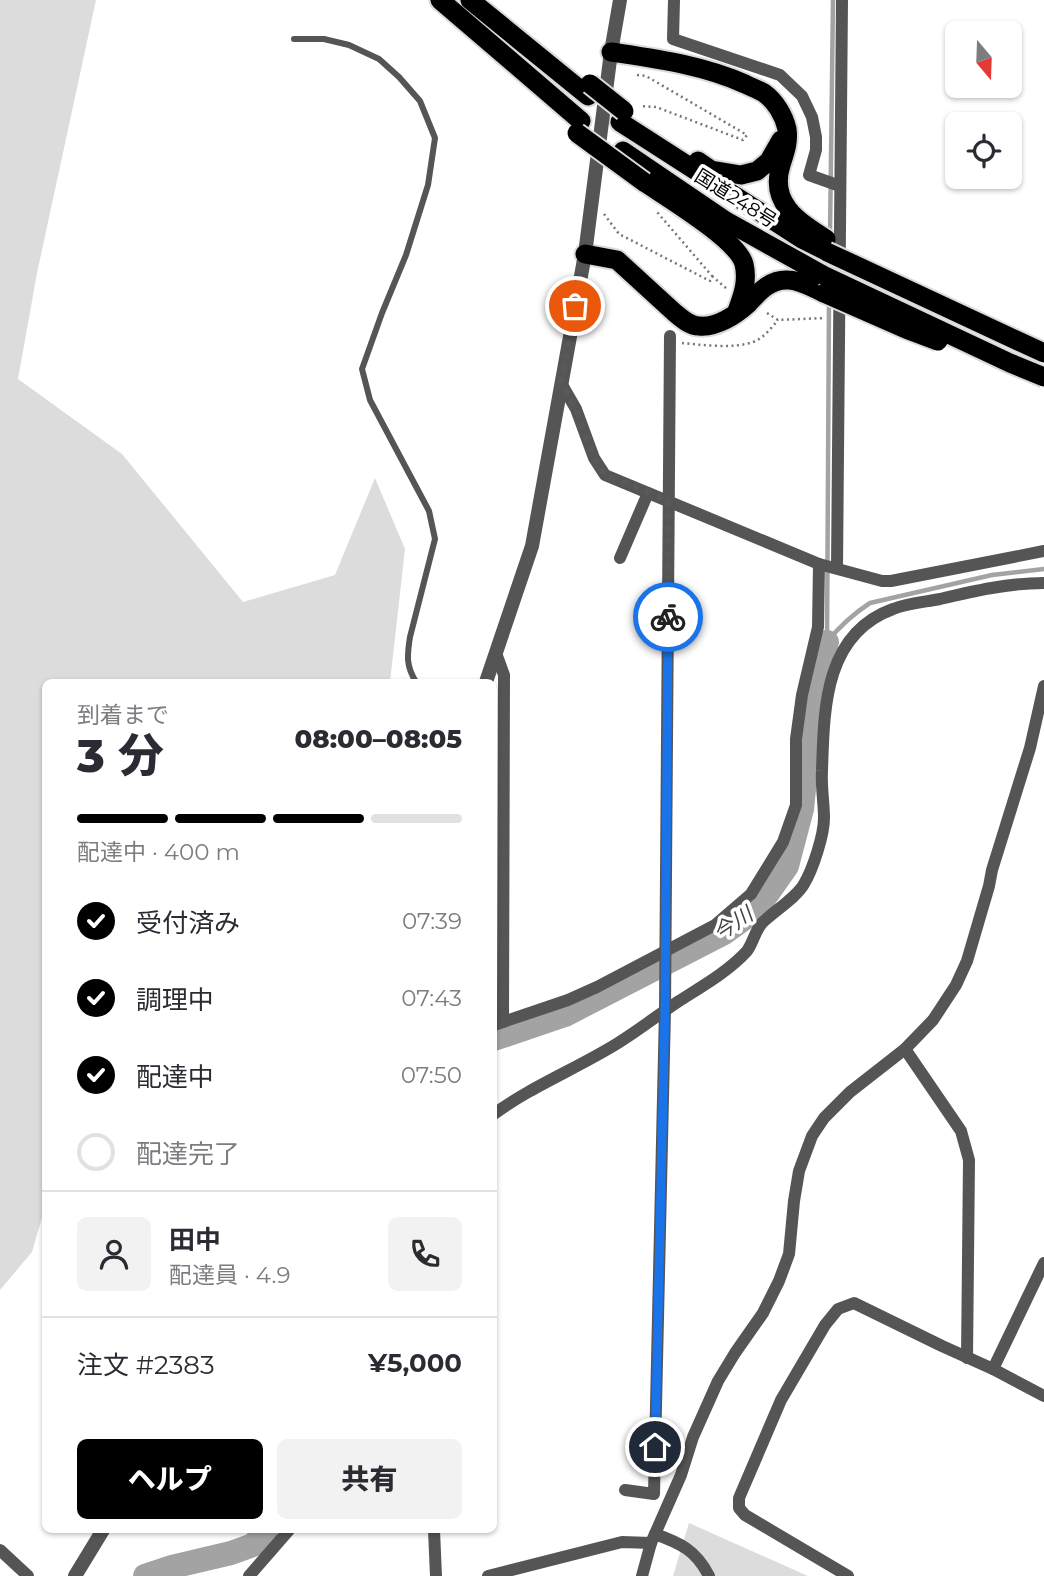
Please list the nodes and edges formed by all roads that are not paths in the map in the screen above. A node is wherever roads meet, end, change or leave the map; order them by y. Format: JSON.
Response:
{"nodes":[{"id":1,"x":440,"y":0,"type":"edge"},
{"id":2,"x":470,"y":0,"type":"edge"},
{"id":3,"x":477,"y":0,"type":"edge"},
{"id":4,"x":620,"y":0,"type":"edge"},
{"id":5,"x":674,"y":0,"type":"edge"},
{"id":6,"x":842,"y":0,"type":"edge"},
{"id":7,"x":294,"y":38,"type":"dead end"},
{"id":8,"x":611,"y":52,"type":"junction"},
{"id":9,"x":589,"y":90,"type":"junction"},
{"id":10,"x":625,"y":113,"type":"junction"},
{"id":11,"x":579,"y":127,"type":"junction"},
{"id":12,"x":787,"y":130,"type":"junction"},
{"id":13,"x":840,"y":186,"type":"junction"},
{"id":14,"x":827,"y":245,"type":"junction"},
{"id":15,"x":585,"y":254,"type":"junction"},
{"id":16,"x":824,"y":284,"type":"junction"},
{"id":17,"x":737,"y":312,"type":"junction"},
{"id":18,"x":670,"y":336,"type":"road end"},
{"id":19,"x":1044,"y":353,"type":"edge"},
{"id":20,"x":1044,"y":378,"type":"edge"},
{"id":21,"x":561,"y":383,"type":"junction"},
{"id":22,"x":648,"y":492,"type":"junction"},
{"id":23,"x":668,"y":500,"type":"junction"},
{"id":24,"x":1044,"y":551,"type":"edge"},
{"id":25,"x":620,"y":558,"type":"dead end"},
{"id":26,"x":819,"y":564,"type":"junction"},
{"id":27,"x":836,"y":568,"type":"junction"},
{"id":28,"x":1044,"y":583,"type":"edge"},
{"id":29,"x":496,"y":653,"type":"junction"},
{"id":30,"x":414,"y":679,"type":"edge"},
{"id":31,"x":487,"y":679,"type":"edge"},
{"id":32,"x":1044,"y":686,"type":"edge"},
{"id":33,"x":666,"y":953,"type":"junction"},
{"id":34,"x":665,"y":1010,"type":"junction"},
{"id":35,"x":498,"y":1024,"type":"edge"},
{"id":36,"x":905,"y":1049,"type":"junction"},
{"id":37,"x":497,"y":1112,"type":"edge"},
{"id":38,"x":1044,"y":1263,"type":"edge"},
{"id":39,"x":967,"y":1358,"type":"junction"},
{"id":40,"x":993,"y":1369,"type":"junction"},
{"id":41,"x":1044,"y":1396,"type":"edge"},
{"id":42,"x":625,"y":1490,"type":"dead end"},
{"id":43,"x":101,"y":1533,"type":"edge"},
{"id":44,"x":286,"y":1533,"type":"edge"},
{"id":45,"x":434,"y":1533,"type":"edge"},
{"id":46,"x":653,"y":1539,"type":"junction"},
{"id":47,"x":0,"y":1550,"type":"edge"},
{"id":48,"x":28,"y":1576,"type":"edge"},
{"id":49,"x":75,"y":1576,"type":"edge"},
{"id":50,"x":248,"y":1576,"type":"edge"},
{"id":51,"x":436,"y":1576,"type":"edge"},
{"id":52,"x":488,"y":1576,"type":"edge"},
{"id":53,"x":642,"y":1576,"type":"edge"},
{"id":54,"x":709,"y":1576,"type":"edge"},
{"id":55,"x":848,"y":1576,"type":"edge"}],
"edges":[{"from":1,"to":11,"type":"highway"},
{"from":2,"to":9,"type":"highway","name":"国道248号"},
{"from":3,"to":9,"type":"highway"},
{"from":4,"to":8,"type":"street"},
{"from":5,"to":13,"type":"street"},
{"from":6,"to":13,"type":"street"},
{"from":7,"to":30,"type":"lane"},
{"from":8,"to":12,"type":"highway"},
{"from":8,"to":15,"type":"street"},
{"from":9,"to":10,"type":"highway","name":"国道248号"},
{"from":10,"to":12,"type":"highway"},
{"from":10,"to":14,"type":"highway","name":"国道248号"},
{"from":11,"to":16,"type":"highway","name":"国道248号"},
{"from":11,"to":17,"type":"highway","bridge":true},
{"from":12,"to":14,"type":"highway"},
{"from":13,"to":27,"type":"street"},
{"from":14,"to":19,"type":"highway","name":"国道248号","bridge":true},
{"from":15,"to":17,"type":"highway"},
{"from":15,"to":21,"type":"street"},
{"from":16,"to":17,"type":"highway"},
{"from":16,"to":20,"type":"highway","bridge":true},
{"from":18,"to":23,"type":"street"},
{"from":21,"to":22,"type":"street"},
{"from":21,"to":29,"type":"street"},
{"from":22,"to":23,"type":"street"},
{"from":22,"to":25,"type":"street"},
{"from":23,"to":26,"type":"street"},
{"from":23,"to":33,"type":"street"},
{"from":24,"to":27,"type":"street"},
{"from":26,"to":27,"type":"street"},
{"from":26,"to":33,"type":"street"},
{"from":28,"to":34,"type":"street"},
{"from":29,"to":31,"type":"street"},
{"from":29,"to":35,"type":"street"},
{"from":32,"to":36,"type":"street"},
{"from":33,"to":34,"type":"street"},
{"from":33,"to":35,"type":"street"},
{"from":34,"to":37,"type":"street"},
{"from":34,"to":42,"type":"street"},
{"from":36,"to":39,"type":"street"},
{"from":36,"to":46,"type":"street"},
{"from":38,"to":40,"type":"street"},
{"from":39,"to":40,"type":"street"},
{"from":39,"to":55,"type":"street"},
{"from":40,"to":41,"type":"street"},
{"from":43,"to":49,"type":"street"},
{"from":44,"to":50,"type":"street"},
{"from":45,"to":51,"type":"street"},
{"from":46,"to":52,"type":"street"},
{"from":46,"to":53,"type":"street"},
{"from":46,"to":54,"type":"street"},
{"from":47,"to":48,"type":"street"}]}
